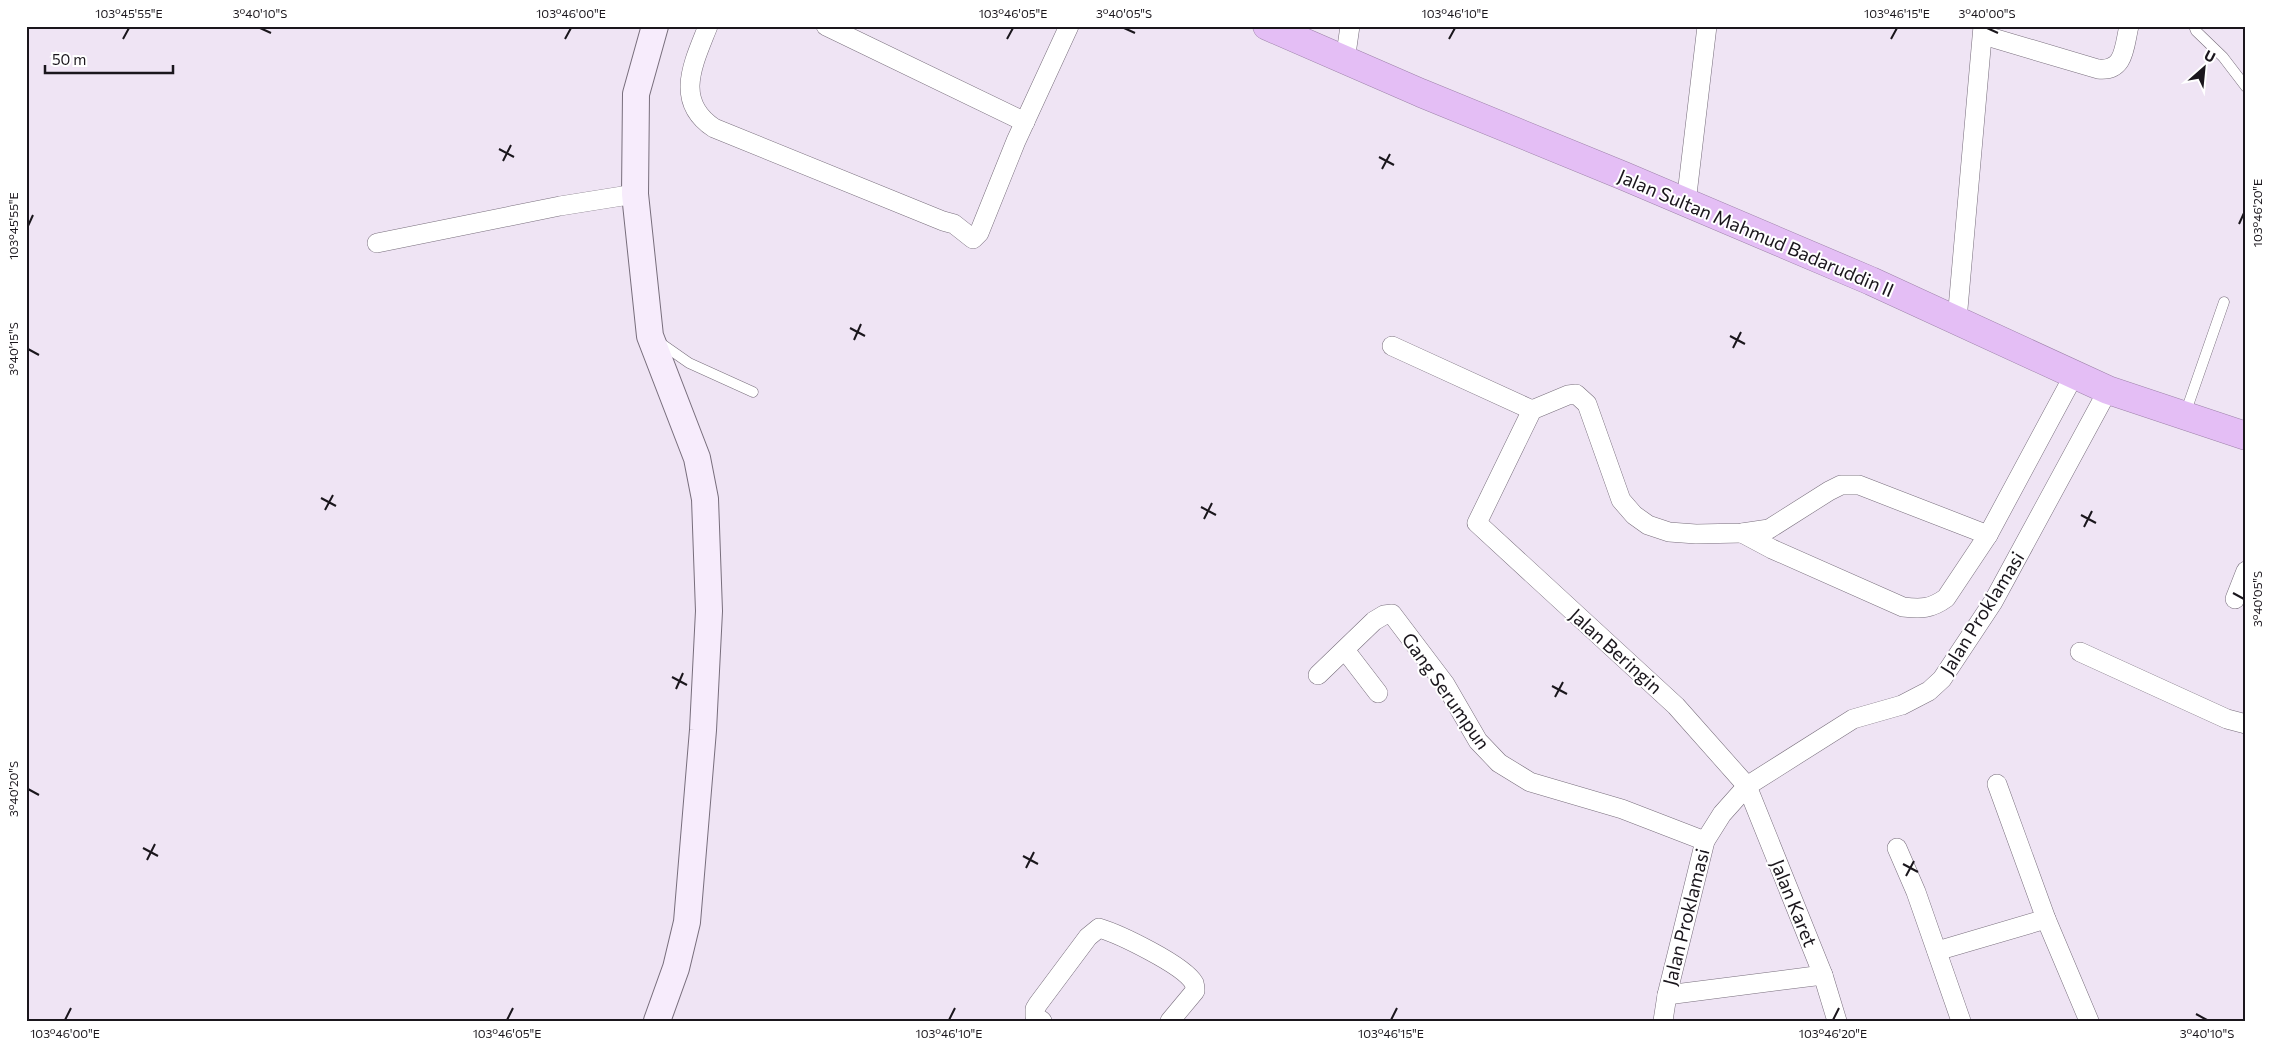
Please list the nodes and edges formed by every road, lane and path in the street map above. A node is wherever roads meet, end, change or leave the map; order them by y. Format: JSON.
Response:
{"nodes":[{"id":1,"x":655,"y":26,"type":"edge"},
{"id":2,"x":708,"y":26,"type":"edge"},
{"id":3,"x":826,"y":26,"type":"edge"},
{"id":4,"x":1069,"y":26,"type":"edge"},
{"id":5,"x":1267,"y":26,"type":"edge"},
{"id":6,"x":1350,"y":26,"type":"edge"},
{"id":7,"x":1707,"y":26,"type":"edge"},
{"id":8,"x":2129,"y":26,"type":"edge"},
{"id":9,"x":2194,"y":26,"type":"edge"},
{"id":10,"x":1983,"y":30,"type":"edge"},
{"id":11,"x":1345,"y":61,"type":"junction"},
{"id":12,"x":2246,"y":87,"type":"edge"},
{"id":13,"x":1025,"y":122,"type":"junction"},
{"id":14,"x":635,"y":194,"type":"junction"},
{"id":15,"x":1686,"y":203,"type":"junction"},
{"id":16,"x":377,"y":243,"type":"dead end"},
{"id":17,"x":2224,"y":302,"type":"dead end"},
{"id":18,"x":1957,"y":320,"type":"junction"},
{"id":19,"x":650,"y":336,"type":"junction"},
{"id":20,"x":1392,"y":346,"type":"dead end"},
{"id":21,"x":2074,"y":375,"type":"junction"},
{"id":22,"x":2108,"y":390,"type":"junction"},
{"id":23,"x":753,"y":392,"type":"dead end"},
{"id":24,"x":1532,"y":410,"type":"junction"},
{"id":25,"x":2185,"y":415,"type":"junction"},
{"id":26,"x":2246,"y":436,"type":"edge"},
{"id":27,"x":1742,"y":533,"type":"junction"},
{"id":28,"x":1988,"y":535,"type":"junction"},
{"id":29,"x":2246,"y":571,"type":"edge"},
{"id":30,"x":2235,"y":599,"type":"dead end"},
{"id":31,"x":1345,"y":650,"type":"junction"},
{"id":32,"x":2080,"y":652,"type":"dead end"},
{"id":33,"x":1318,"y":675,"type":"dead end"},
{"id":34,"x":1378,"y":693,"type":"dead end"},
{"id":35,"x":2246,"y":724,"type":"edge"},
{"id":36,"x":1997,"y":784,"type":"dead end"},
{"id":37,"x":1748,"y":786,"type":"junction"},
{"id":38,"x":1705,"y":841,"type":"junction"},
{"id":39,"x":1897,"y":848,"type":"dead end"},
{"id":40,"x":2046,"y":919,"type":"junction"},
{"id":41,"x":1937,"y":951,"type":"junction"},
{"id":42,"x":1823,"y":976,"type":"junction"},
{"id":43,"x":1667,"y":995,"type":"junction"},
{"id":44,"x":656,"y":1021,"type":"edge"},
{"id":45,"x":1042,"y":1021,"type":"edge"},
{"id":46,"x":1170,"y":1021,"type":"edge"},
{"id":47,"x":1663,"y":1021,"type":"edge"},
{"id":48,"x":1837,"y":1021,"type":"edge"},
{"id":49,"x":1961,"y":1021,"type":"edge"},
{"id":50,"x":2089,"y":1021,"type":"edge"}],
"edges":[{"from":1,"to":14,"type":"street"},
{"from":2,"to":13,"type":"street"},
{"from":3,"to":13,"type":"street"},
{"from":4,"to":13,"type":"street"},
{"from":5,"to":11,"type":"highway","name":"Jalan Sultan Mahmud Badaruddin II"},
{"from":6,"to":11,"type":"street"},
{"from":7,"to":15,"type":"street"},
{"from":8,"to":10,"type":"street"},
{"from":9,"to":12,"type":"lane"},
{"from":10,"to":18,"type":"street"},
{"from":11,"to":15,"type":"highway","name":"Jalan Sultan Mahmud Badaruddin II"},
{"from":14,"to":16,"type":"street"},
{"from":14,"to":19,"type":"street"},
{"from":15,"to":18,"type":"highway","name":"Jalan Sultan Mahmud Badaruddin II"},
{"from":17,"to":25,"type":"lane"},
{"from":18,"to":21,"type":"highway","name":"Jalan Sultan Mahmud Badaruddin II"},
{"from":19,"to":23,"type":"lane"},
{"from":19,"to":44,"type":"street"},
{"from":20,"to":24,"type":"street"},
{"from":21,"to":22,"type":"highway","name":"Jalan Sultan Mahmud Badaruddin II"},
{"from":21,"to":28,"type":"street"},
{"from":22,"to":25,"type":"highway","name":"Jalan Sultan Mahmud Badaruddin II"},
{"from":22,"to":37,"type":"street","name":"Jalan Proklamasi"},
{"from":24,"to":27,"type":"street"},
{"from":24,"to":37,"type":"street","name":"Jalan Beringin"},
{"from":25,"to":26,"type":"highway","name":"Jalan Sultan Mahmud Badaruddin II"},
{"from":27,"to":28,"type":"street"},
{"from":27,"to":28,"type":"street"},
{"from":29,"to":30,"type":"street"},
{"from":31,"to":33,"type":"street","name":"Gang Serumpun"},
{"from":31,"to":34,"type":"street"},
{"from":31,"to":38,"type":"street","name":"Gang Serumpun"},
{"from":32,"to":35,"type":"street"},
{"from":36,"to":40,"type":"street"},
{"from":37,"to":38,"type":"street","name":"Jalan Proklamasi"},
{"from":37,"to":42,"type":"street","name":"Jalan Karet"},
{"from":38,"to":43,"type":"street","name":"Jalan Proklamasi"},
{"from":39,"to":41,"type":"street"},
{"from":40,"to":41,"type":"street"},
{"from":40,"to":50,"type":"street"},
{"from":41,"to":49,"type":"street"},
{"from":42,"to":43,"type":"street"},
{"from":42,"to":48,"type":"street","name":"Jalan Karet"},
{"from":43,"to":47,"type":"street","name":"Jalan Proklamasi"},
{"from":45,"to":46,"type":"street"}]}
